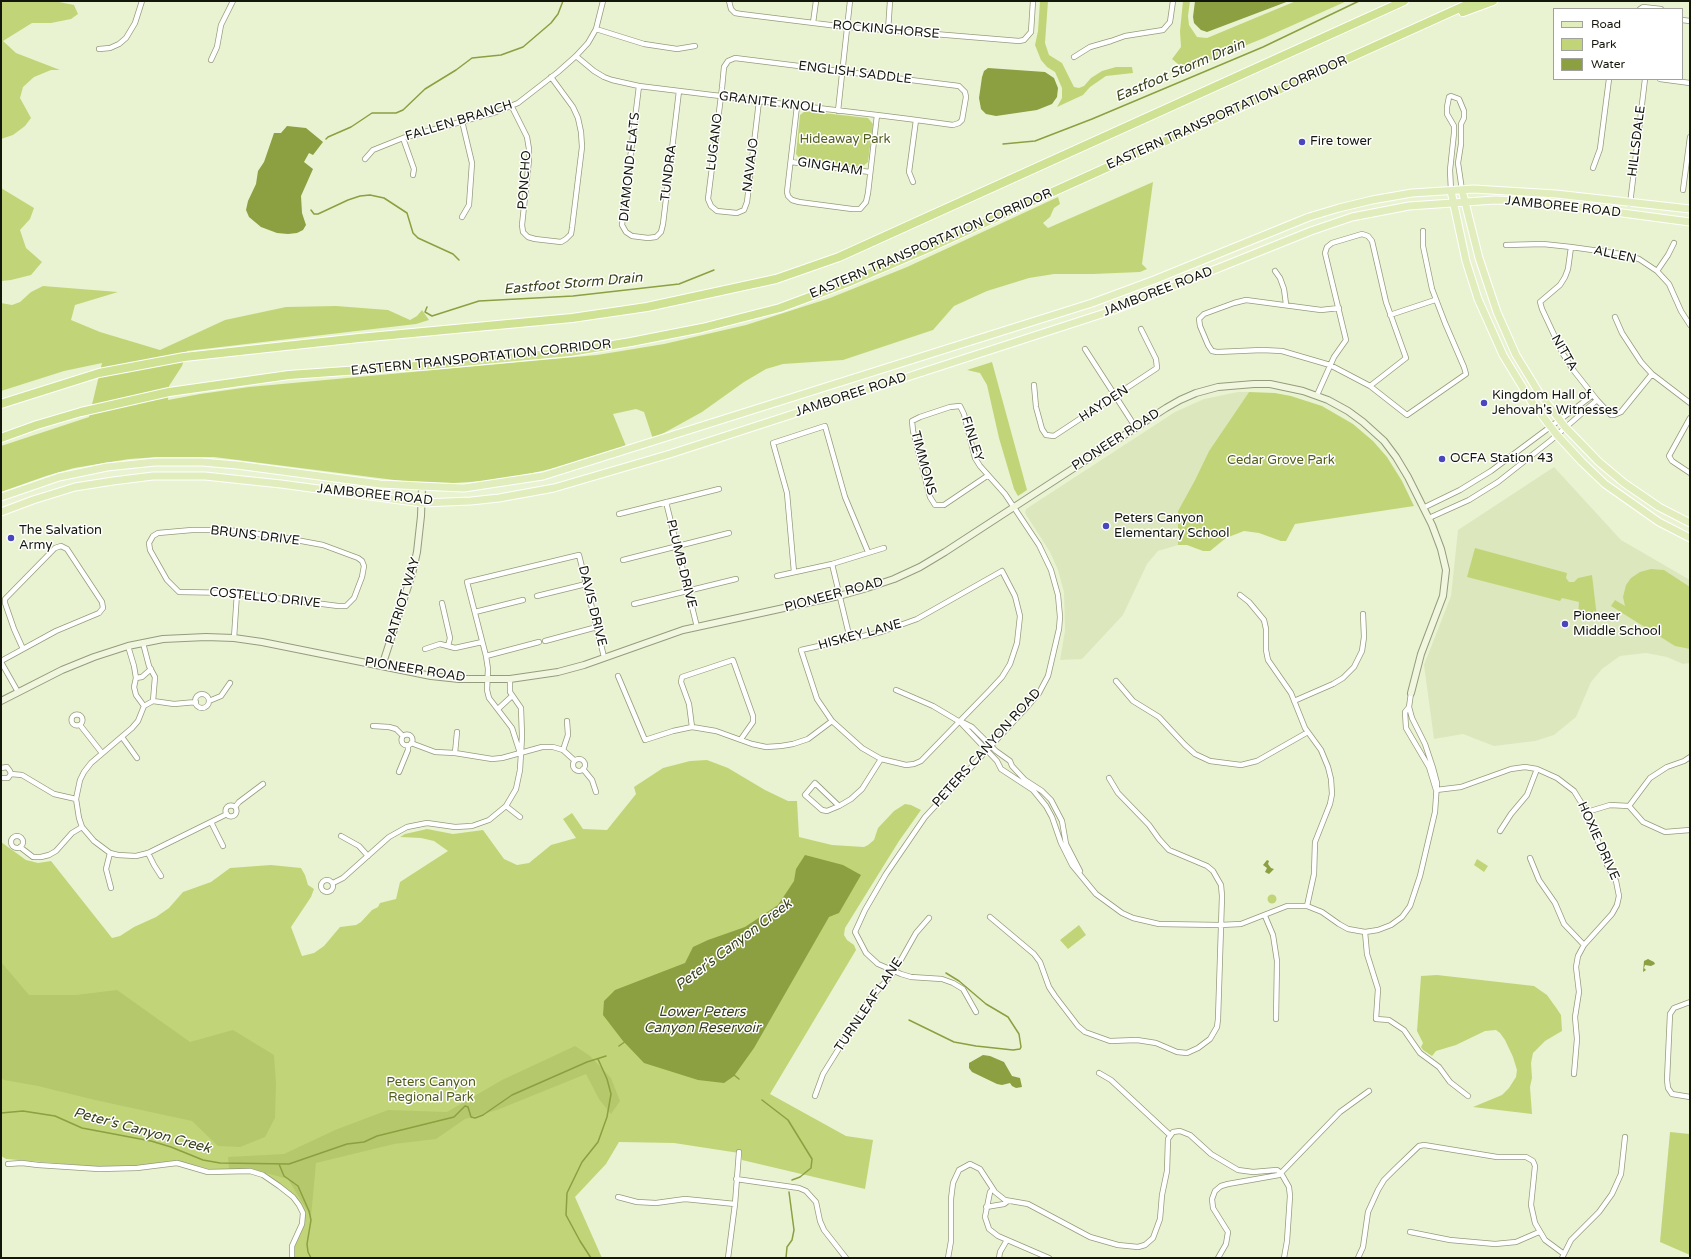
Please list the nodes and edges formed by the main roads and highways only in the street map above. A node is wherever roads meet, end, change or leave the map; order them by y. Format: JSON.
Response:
{"nodes":[{"id":1,"x":1404,"y":1,"type":"edge"},
{"id":2,"x":1475,"y":1,"type":"edge"},
{"id":3,"x":1493,"y":1,"type":"edge"},
{"id":4,"x":1439,"y":18,"type":"junction"},
{"id":5,"x":1462,"y":190,"type":"junction"},
{"id":6,"x":1451,"y":191,"type":"junction"},
{"id":7,"x":1466,"y":202,"type":"junction"},
{"id":8,"x":1453,"y":204,"type":"junction"},
{"id":9,"x":1690,"y":209,"type":"edge"},
{"id":10,"x":1690,"y":222,"type":"edge"},
{"id":11,"x":1,"y":404,"type":"edge"},
{"id":12,"x":1,"y":438,"type":"edge"},
{"id":13,"x":1,"y":498,"type":"edge"},
{"id":14,"x":1,"y":512,"type":"edge"},
{"id":15,"x":1690,"y":523,"type":"edge"},
{"id":16,"x":1690,"y":538,"type":"edge"}],
"edges":[{"from":1,"to":11,"type":"highway","name":"EASTERN TRANSPORTATION CORRIDOR"},
{"from":2,"to":4,"type":"highway","name":"EASTERN TRANSPORTATION CORRIDOR"},
{"from":3,"to":4,"type":"highway"},
{"from":4,"to":12,"type":"highway","name":"EASTERN TRANSPORTATION CORRIDOR"},
{"from":5,"to":6,"type":"main road","name":"JAMBOREE ROAD"},
{"from":5,"to":7,"type":"main road"},
{"from":5,"to":9,"type":"main road","name":"JAMBOREE ROAD"},
{"from":6,"to":8,"type":"main road"},
{"from":6,"to":13,"type":"main road","name":"JAMBOREE ROAD"},
{"from":7,"to":8,"type":"main road","name":"JAMBOREE ROAD"},
{"from":7,"to":10,"type":"main road","name":"JAMBOREE ROAD"},
{"from":7,"to":15,"type":"main road"},
{"from":8,"to":14,"type":"main road","name":"JAMBOREE ROAD"},
{"from":8,"to":16,"type":"main road"}]}
